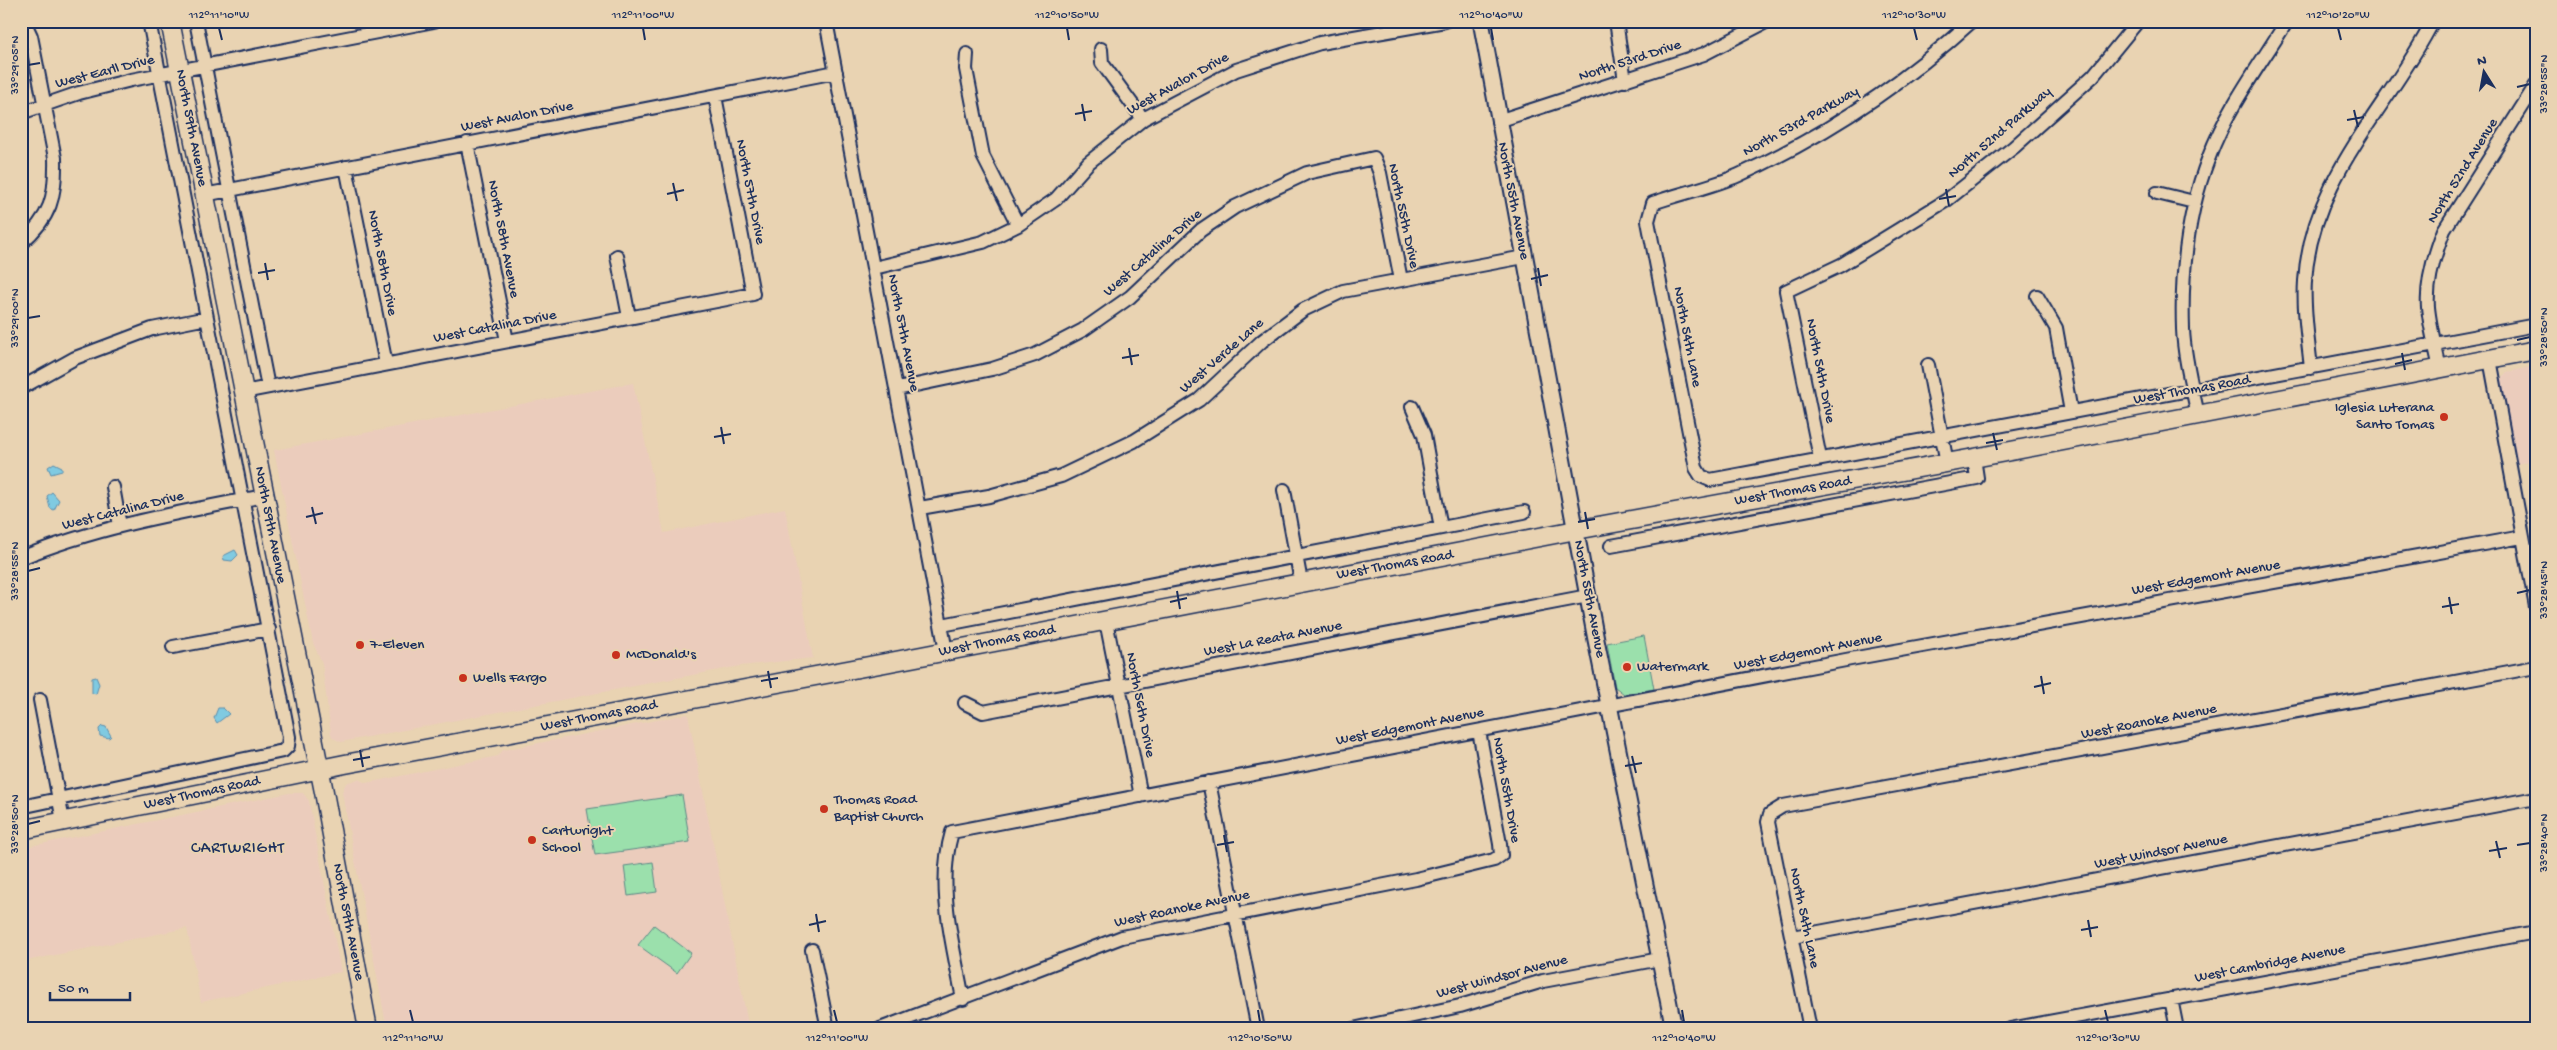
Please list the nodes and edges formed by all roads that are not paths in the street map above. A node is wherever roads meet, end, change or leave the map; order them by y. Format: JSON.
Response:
{"nodes":[{"id":1,"x":24,"y":21,"type":"edge"},
{"id":2,"x":149,"y":21,"type":"edge"},
{"id":3,"x":170,"y":21,"type":"edge"},
{"id":4,"x":196,"y":21,"type":"edge"},
{"id":5,"x":434,"y":21,"type":"edge"},
{"id":6,"x":826,"y":21,"type":"edge"},
{"id":7,"x":1445,"y":21,"type":"edge"},
{"id":8,"x":1480,"y":21,"type":"edge"},
{"id":9,"x":1616,"y":21,"type":"edge"},
{"id":10,"x":1768,"y":21,"type":"edge"},
{"id":11,"x":1972,"y":21,"type":"edge"},
{"id":12,"x":2138,"y":21,"type":"edge"},
{"id":13,"x":2287,"y":21,"type":"edge"},
{"id":14,"x":2433,"y":21,"type":"edge"},
{"id":15,"x":1101,"y":49,"type":"dead end"},
{"id":16,"x":967,"y":54,"type":"dead end"},
{"id":17,"x":205,"y":66,"type":"junction"},
{"id":18,"x":180,"y":70,"type":"junction"},
{"id":19,"x":836,"y":72,"type":"junction"},
{"id":20,"x":159,"y":74,"type":"junction"},
{"id":21,"x":1625,"y":81,"type":"junction"},
{"id":22,"x":2536,"y":85,"type":"edge"},
{"id":23,"x":715,"y":96,"type":"junction"},
{"id":24,"x":44,"y":105,"type":"junction"},
{"id":25,"x":21,"y":113,"type":"edge"},
{"id":26,"x":1143,"y":118,"type":"junction"},
{"id":27,"x":1498,"y":121,"type":"junction"},
{"id":28,"x":467,"y":143,"type":"junction"},
{"id":29,"x":1374,"y":158,"type":"joint"},
{"id":30,"x":346,"y":167,"type":"junction"},
{"id":31,"x":230,"y":190,"type":"junction"},
{"id":32,"x":2157,"y":193,"type":"dead end"},
{"id":33,"x":204,"y":195,"type":"junction"},
{"id":34,"x":2194,"y":202,"type":"junction"},
{"id":35,"x":1653,"y":204,"type":"joint"},
{"id":36,"x":1018,"y":225,"type":"junction"},
{"id":37,"x":21,"y":242,"type":"edge"},
{"id":38,"x":617,"y":256,"type":"dead end"},
{"id":39,"x":1524,"y":257,"type":"junction"},
{"id":40,"x":874,"y":268,"type":"junction"},
{"id":41,"x":1400,"y":280,"type":"junction"},
{"id":42,"x":1786,"y":292,"type":"joint"},
{"id":43,"x":752,"y":294,"type":"joint"},
{"id":44,"x":2037,"y":296,"type":"dead end"},
{"id":45,"x":207,"y":318,"type":"junction"},
{"id":46,"x":629,"y":318,"type":"junction"},
{"id":47,"x":2536,"y":325,"type":"edge"},
{"id":48,"x":507,"y":341,"type":"junction"},
{"id":49,"x":2435,"y":344,"type":"junction"},
{"id":50,"x":2536,"y":350,"type":"edge"},
{"id":51,"x":2490,"y":359,"type":"junction"},
{"id":52,"x":386,"y":364,"type":"junction"},
{"id":53,"x":1928,"y":365,"type":"dead end"},
{"id":54,"x":2311,"y":368,"type":"junction"},
{"id":55,"x":2440,"y":369,"type":"junction"},
{"id":56,"x":268,"y":387,"type":"junction"},
{"id":57,"x":21,"y":388,"type":"edge"},
{"id":58,"x":897,"y":389,"type":"junction"},
{"id":59,"x":2193,"y":390,"type":"junction"},
{"id":60,"x":243,"y":392,"type":"junction"},
{"id":61,"x":1412,"y":407,"type":"dead end"},
{"id":62,"x":2071,"y":412,"type":"junction"},
{"id":63,"x":2198,"y":415,"type":"junction"},
{"id":64,"x":1942,"y":436,"type":"junction"},
{"id":65,"x":1820,"y":458,"type":"junction"},
{"id":66,"x":1974,"y":458,"type":"junction"},
{"id":67,"x":1947,"y":463,"type":"junction"},
{"id":68,"x":1702,"y":476,"type":"joint"},
{"id":69,"x":113,"y":487,"type":"dead end"},
{"id":70,"x":1284,"y":490,"type":"dead end"},
{"id":71,"x":264,"y":496,"type":"junction"},
{"id":72,"x":244,"y":500,"type":"junction"},
{"id":73,"x":920,"y":508,"type":"junction"},
{"id":74,"x":1524,"y":512,"type":"dead end"},
{"id":75,"x":1666,"y":514,"type":"junction"},
{"id":76,"x":120,"y":526,"type":"junction"},
{"id":77,"x":1441,"y":528,"type":"junction"},
{"id":78,"x":1576,"y":530,"type":"junction"},
{"id":79,"x":1670,"y":535,"type":"junction"},
{"id":80,"x":2522,"y":536,"type":"junction"},
{"id":81,"x":1611,"y":546,"type":"dead end"},
{"id":82,"x":1296,"y":557,"type":"junction"},
{"id":83,"x":21,"y":558,"type":"edge"},
{"id":84,"x":1301,"y":582,"type":"junction"},
{"id":85,"x":1588,"y":596,"type":"junction"},
{"id":86,"x":2536,"y":607,"type":"edge"},
{"id":87,"x":1106,"y":621,"type":"junction"},
{"id":88,"x":942,"y":625,"type":"junction"},
{"id":89,"x":269,"y":629,"type":"junction"},
{"id":90,"x":172,"y":647,"type":"dead end"},
{"id":91,"x":946,"y":651,"type":"junction"},
{"id":92,"x":2536,"y":667,"type":"edge"},
{"id":93,"x":1120,"y":685,"type":"junction"},
{"id":94,"x":40,"y":700,"type":"dead end"},
{"id":95,"x":965,"y":703,"type":"dead end"},
{"id":96,"x":1609,"y":705,"type":"junction"},
{"id":97,"x":1478,"y":730,"type":"junction"},
{"id":98,"x":288,"y":746,"type":"joint"},
{"id":99,"x":319,"y":769,"type":"junction"},
{"id":100,"x":1208,"y":782,"type":"junction"},
{"id":101,"x":1141,"y":796,"type":"junction"},
{"id":102,"x":2536,"y":798,"type":"edge"},
{"id":103,"x":59,"y":799,"type":"junction"},
{"id":104,"x":21,"y":807,"type":"edge"},
{"id":105,"x":1770,"y":814,"type":"joint"},
{"id":106,"x":63,"y":821,"type":"junction"},
{"id":107,"x":21,"y":830,"type":"edge"},
{"id":108,"x":1501,"y":855,"type":"joint"},
{"id":109,"x":1236,"y":913,"type":"junction"},
{"id":110,"x":2536,"y":932,"type":"edge"},
{"id":111,"x":1792,"y":937,"type":"junction"},
{"id":112,"x":812,"y":950,"type":"dead end"},
{"id":113,"x":1660,"y":959,"type":"junction"},
{"id":114,"x":963,"y":999,"type":"junction"},
{"id":115,"x":2171,"y":999,"type":"junction"},
{"id":116,"x":368,"y":1029,"type":"edge"},
{"id":117,"x":828,"y":1029,"type":"edge"},
{"id":118,"x":880,"y":1029,"type":"edge"},
{"id":119,"x":1258,"y":1029,"type":"edge"},
{"id":120,"x":1353,"y":1029,"type":"edge"},
{"id":121,"x":1674,"y":1029,"type":"edge"},
{"id":122,"x":1810,"y":1029,"type":"edge"},
{"id":123,"x":2010,"y":1029,"type":"edge"},
{"id":124,"x":2177,"y":1029,"type":"edge"}],
"edges":[{"from":1,"to":24,"type":"street"},
{"from":2,"to":20,"type":"street","name":"North 59th Avenue"},
{"from":3,"to":18,"type":"main road","name":"North 59th Avenue"},
{"from":4,"to":17,"type":"street","name":"North 59th Avenue"},
{"from":5,"to":17,"type":"street","name":"West Earll Drive"},
{"from":6,"to":19,"type":"street","name":"North 57th Avenue"},
{"from":7,"to":26,"type":"street","name":"West Avalon Drive"},
{"from":8,"to":27,"type":"street","name":"North 55th Avenue"},
{"from":9,"to":21,"type":"street"},
{"from":10,"to":21,"type":"street","name":"North 53rd Drive"},
{"from":11,"to":35,"type":"street","name":"North 53rd Parkway"},
{"from":12,"to":42,"type":"street","name":"North 52nd Parkway"},
{"from":13,"to":34,"type":"street"},
{"from":14,"to":54,"type":"street"},
{"from":15,"to":26,"type":"street"},
{"from":16,"to":36,"type":"street"},
{"from":17,"to":18,"type":"street","name":"West Earll Drive"},
{"from":17,"to":31,"type":"street","name":"North 59th Avenue"},
{"from":18,"to":20,"type":"street","name":"West Earll Drive"},
{"from":18,"to":33,"type":"main road","name":"North 59th Avenue"},
{"from":19,"to":23,"type":"street","name":"West Avalon Drive"},
{"from":19,"to":40,"type":"street","name":"North 57th Avenue"},
{"from":20,"to":24,"type":"street","name":"West Earll Drive"},
{"from":20,"to":45,"type":"street","name":"North 59th Avenue"},
{"from":21,"to":27,"type":"street","name":"North 53rd Drive"},
{"from":22,"to":49,"type":"street","name":"North 52nd Avenue"},
{"from":23,"to":28,"type":"street","name":"West Avalon Drive"},
{"from":23,"to":43,"type":"street","name":"North 57th Drive"},
{"from":24,"to":25,"type":"street","name":"West Earll Drive"},
{"from":24,"to":37,"type":"street"},
{"from":26,"to":36,"type":"street","name":"West Avalon Drive"},
{"from":27,"to":39,"type":"street","name":"North 55th Avenue"},
{"from":28,"to":30,"type":"street","name":"West Avalon Drive"},
{"from":28,"to":48,"type":"street","name":"North 58th Avenue"},
{"from":29,"to":41,"type":"street","name":"North 55th Drive"},
{"from":29,"to":58,"type":"street","name":"West Catalina Drive"},
{"from":30,"to":31,"type":"street","name":"West Avalon Drive"},
{"from":30,"to":52,"type":"street","name":"North 58th Drive"},
{"from":31,"to":33,"type":"street","name":"West Avalon Drive"},
{"from":31,"to":56,"type":"street","name":"North 59th Avenue"},
{"from":32,"to":34,"type":"street"},
{"from":33,"to":60,"type":"main road","name":"North 59th Avenue"},
{"from":34,"to":59,"type":"street"},
{"from":35,"to":68,"type":"street","name":"North 54th Lane"},
{"from":36,"to":40,"type":"street","name":"West Avalon Drive"},
{"from":38,"to":46,"type":"street"},
{"from":39,"to":41,"type":"street","name":"West Verde Lane"},
{"from":39,"to":78,"type":"street","name":"North 55th Avenue"},
{"from":40,"to":58,"type":"street","name":"North 57th Avenue"},
{"from":41,"to":73,"type":"street","name":"West Verde Lane"},
{"from":42,"to":65,"type":"street","name":"North 54th Drive"},
{"from":43,"to":46,"type":"street","name":"West Catalina Drive"},
{"from":44,"to":62,"type":"street"},
{"from":45,"to":57,"type":"street"},
{"from":45,"to":72,"type":"street","name":"North 59th Avenue"},
{"from":46,"to":48,"type":"street","name":"West Catalina Drive"},
{"from":47,"to":49,"type":"street","name":"West Thomas Road"},
{"from":48,"to":52,"type":"street","name":"West Catalina Drive"},
{"from":49,"to":54,"type":"street","name":"West Thomas Road"},
{"from":49,"to":55,"type":"street","name":"North 52nd Avenue"},
{"from":50,"to":51,"type":"main road","name":"West Thomas Road"},
{"from":51,"to":55,"type":"main road","name":"West Thomas Road"},
{"from":51,"to":80,"type":"street"},
{"from":52,"to":56,"type":"street","name":"West Catalina Drive"},
{"from":53,"to":64,"type":"street"},
{"from":54,"to":59,"type":"street","name":"West Thomas Road"},
{"from":55,"to":63,"type":"main road","name":"West Thomas Road"},
{"from":56,"to":60,"type":"street","name":"West Catalina Drive"},
{"from":58,"to":73,"type":"street","name":"North 57th Avenue"},
{"from":59,"to":62,"type":"street","name":"West Thomas Road"},
{"from":59,"to":63,"type":"street"},
{"from":60,"to":71,"type":"main road","name":"North 59th Avenue"},
{"from":61,"to":77,"type":"street"},
{"from":62,"to":64,"type":"street","name":"West Thomas Road"},
{"from":63,"to":66,"type":"main road","name":"West Thomas Road"},
{"from":64,"to":65,"type":"street","name":"West Thomas Road"},
{"from":64,"to":67,"type":"street"},
{"from":65,"to":68,"type":"street","name":"West Thomas Road"},
{"from":66,"to":67,"type":"main road","name":"West Thomas Road"},
{"from":66,"to":79,"type":"street","name":"West Thomas Road"},
{"from":67,"to":75,"type":"main road","name":"West Thomas Road"},
{"from":69,"to":76,"type":"street"},
{"from":70,"to":82,"type":"street"},
{"from":71,"to":72,"type":"street","name":"West Catalina Drive"},
{"from":71,"to":99,"type":"main road","name":"North 59th Avenue"},
{"from":72,"to":76,"type":"street","name":"West Catalina Drive"},
{"from":72,"to":89,"type":"street","name":"North 59th Avenue"},
{"from":73,"to":88,"type":"street","name":"North 57th Avenue"},
{"from":74,"to":77,"type":"street","name":"West Thomas Road"},
{"from":75,"to":78,"type":"main road","name":"West Thomas Road"},
{"from":75,"to":79,"type":"street"},
{"from":76,"to":83,"type":"street","name":"West Catalina Drive"},
{"from":77,"to":82,"type":"street","name":"West Thomas Road"},
{"from":78,"to":84,"type":"main road","name":"West Thomas Road"},
{"from":78,"to":85,"type":"street","name":"North 55th Avenue"},
{"from":79,"to":81,"type":"street","name":"West Thomas Road"},
{"from":80,"to":86,"type":"street"},
{"from":80,"to":96,"type":"street","name":"West Edgemont Avenue"},
{"from":82,"to":84,"type":"street"},
{"from":82,"to":88,"type":"street","name":"West Thomas Road"},
{"from":84,"to":87,"type":"main road","name":"West Thomas Road"},
{"from":85,"to":93,"type":"street","name":"West La Reata Avenue"},
{"from":85,"to":96,"type":"street","name":"North 55th Avenue"},
{"from":87,"to":91,"type":"main road","name":"West Thomas Road"},
{"from":87,"to":93,"type":"street","name":"North 56th Drive"},
{"from":88,"to":91,"type":"street","name":"North 57th Avenue"},
{"from":89,"to":90,"type":"street"},
{"from":89,"to":98,"type":"street","name":"North 59th Avenue"},
{"from":91,"to":99,"type":"main road","name":"West Thomas Road"},
{"from":92,"to":105,"type":"street","name":"West Roanoke Avenue"},
{"from":93,"to":95,"type":"street","name":"West La Reata Avenue"},
{"from":93,"to":101,"type":"street","name":"North 56th Drive"},
{"from":94,"to":103,"type":"street"},
{"from":96,"to":97,"type":"street","name":"West Edgemont Avenue"},
{"from":96,"to":113,"type":"street","name":"North 55th Avenue"},
{"from":97,"to":100,"type":"street","name":"West Edgemont Avenue"},
{"from":97,"to":108,"type":"street","name":"North 55th Drive"},
{"from":98,"to":103,"type":"street","name":"West Thomas Road"},
{"from":99,"to":106,"type":"main road","name":"West Thomas Road"},
{"from":99,"to":116,"type":"main road","name":"North 59th Avenue"},
{"from":100,"to":101,"type":"street","name":"West Edgemont Avenue"},
{"from":100,"to":109,"type":"street"},
{"from":101,"to":114,"type":"street","name":"West Edgemont Avenue"},
{"from":102,"to":111,"type":"street","name":"West Windsor Avenue"},
{"from":103,"to":104,"type":"street","name":"West Thomas Road"},
{"from":103,"to":106,"type":"street"},
{"from":105,"to":111,"type":"street","name":"North 54th Lane"},
{"from":106,"to":107,"type":"main road","name":"West Thomas Road"},
{"from":108,"to":109,"type":"street","name":"West Roanoke Avenue"},
{"from":109,"to":114,"type":"street","name":"West Roanoke Avenue"},
{"from":109,"to":119,"type":"street"},
{"from":110,"to":115,"type":"street","name":"West Cambridge Avenue"},
{"from":111,"to":122,"type":"street","name":"North 54th Lane"},
{"from":112,"to":117,"type":"street"},
{"from":113,"to":120,"type":"street","name":"West Windsor Avenue"},
{"from":113,"to":121,"type":"street","name":"North 55th Avenue"},
{"from":114,"to":118,"type":"street","name":"West Roanoke Avenue"},
{"from":115,"to":123,"type":"street","name":"West Cambridge Avenue"},
{"from":115,"to":124,"type":"street"}]}
